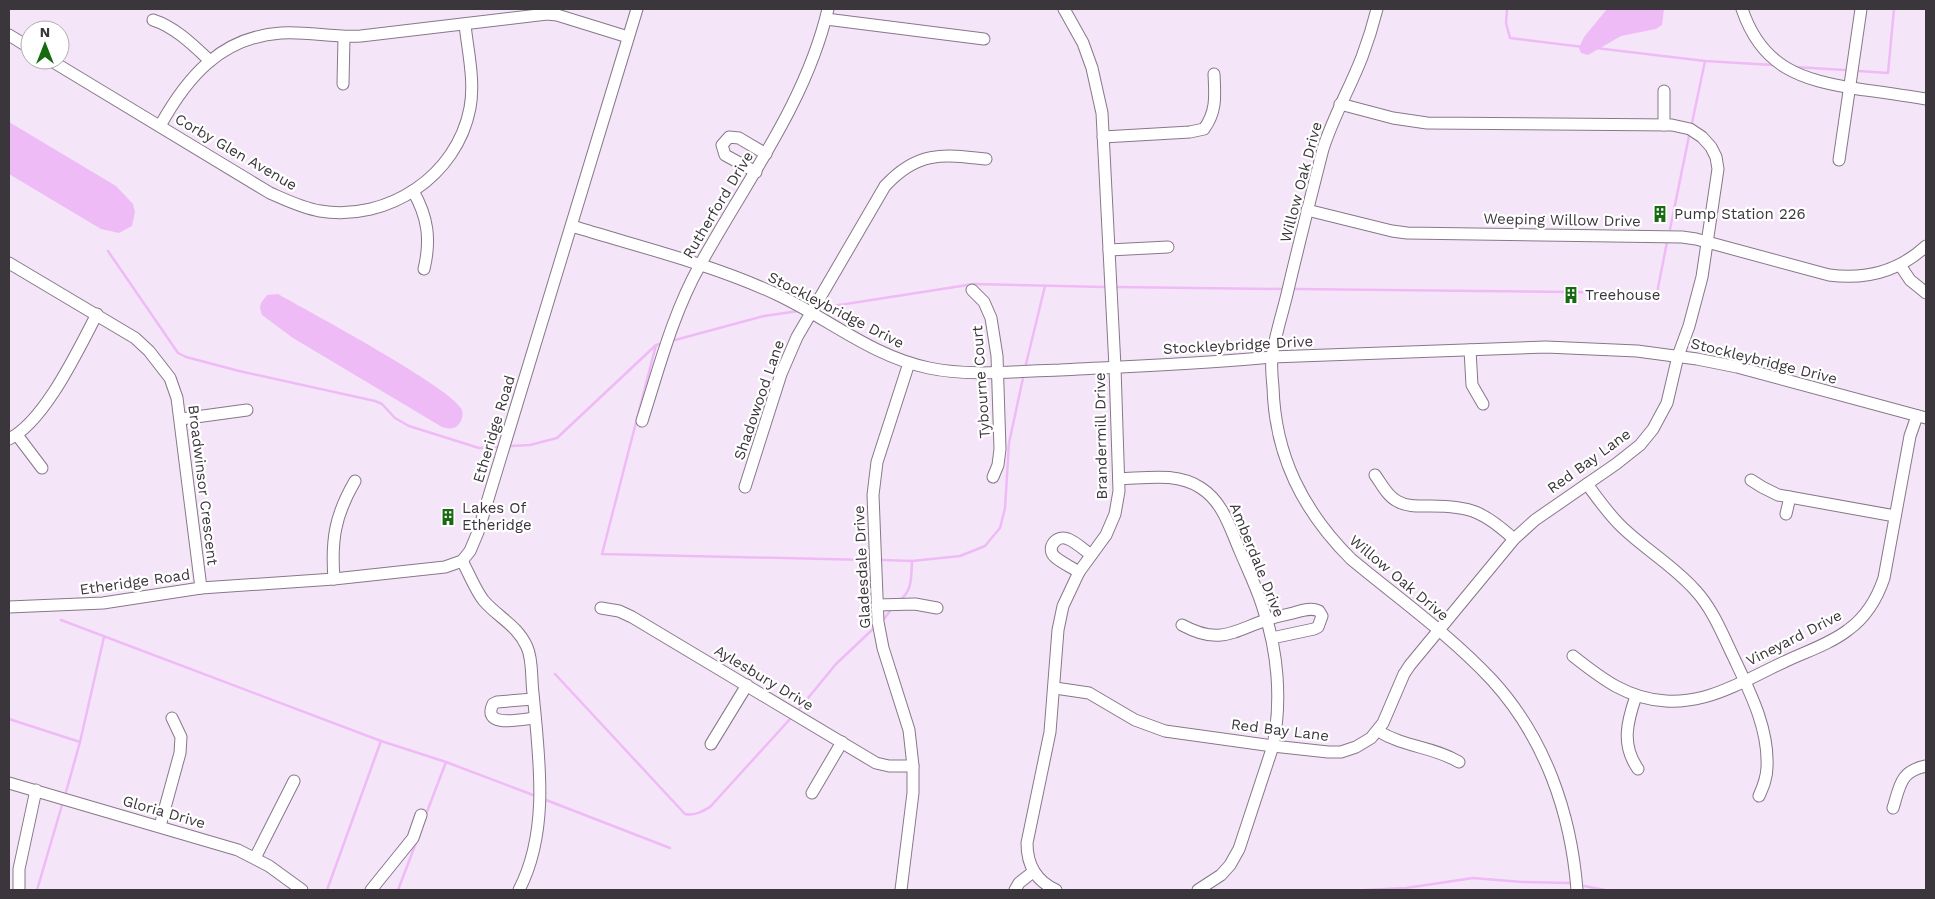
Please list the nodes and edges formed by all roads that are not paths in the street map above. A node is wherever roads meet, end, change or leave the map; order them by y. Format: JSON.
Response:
{"nodes":[{"id":1,"x":637,"y":9,"type":"edge"},
{"id":2,"x":1064,"y":9,"type":"edge"},
{"id":3,"x":1377,"y":9,"type":"edge"},
{"id":4,"x":1742,"y":9,"type":"edge"},
{"id":5,"x":1861,"y":9,"type":"edge"},
{"id":6,"x":827,"y":14,"type":"edge"},
{"id":7,"x":153,"y":20,"type":"dead end"},
{"id":8,"x":465,"y":25,"type":"junction"},
{"id":9,"x":9,"y":35,"type":"edge"},
{"id":10,"x":344,"y":37,"type":"junction"},
{"id":11,"x":628,"y":37,"type":"junction"},
{"id":12,"x":984,"y":39,"type":"dead end"},
{"id":13,"x":20,"y":42,"type":"edge"},
{"id":14,"x":210,"y":61,"type":"junction"},
{"id":15,"x":67,"y":70,"type":"edge"},
{"id":16,"x":1214,"y":74,"type":"dead end"},
{"id":17,"x":343,"y":84,"type":"dead end"},
{"id":18,"x":1850,"y":88,"type":"junction"},
{"id":19,"x":1664,"y":91,"type":"dead end"},
{"id":20,"x":1926,"y":99,"type":"edge"},
{"id":21,"x":1340,"y":104,"type":"junction"},
{"id":22,"x":1664,"y":125,"type":"junction"},
{"id":23,"x":160,"y":126,"type":"junction"},
{"id":24,"x":1103,"y":137,"type":"junction"},
{"id":25,"x":766,"y":154,"type":"junction"},
{"id":26,"x":986,"y":159,"type":"dead end"},
{"id":27,"x":1839,"y":160,"type":"dead end"},
{"id":28,"x":756,"y":172,"type":"junction"},
{"id":29,"x":413,"y":191,"type":"junction"},
{"id":30,"x":1308,"y":210,"type":"junction"},
{"id":31,"x":572,"y":226,"type":"junction"},
{"id":32,"x":1708,"y":242,"type":"junction"},
{"id":33,"x":1926,"y":246,"type":"edge"},
{"id":34,"x":1168,"y":247,"type":"dead end"},
{"id":35,"x":1109,"y":250,"type":"junction"},
{"id":36,"x":9,"y":263,"type":"edge"},
{"id":37,"x":700,"y":265,"type":"junction"},
{"id":38,"x":1900,"y":265,"type":"junction"},
{"id":39,"x":424,"y":269,"type":"dead end"},
{"id":40,"x":972,"y":290,"type":"dead end"},
{"id":41,"x":1926,"y":294,"type":"edge"},
{"id":42,"x":810,"y":312,"type":"junction"},
{"id":43,"x":97,"y":314,"type":"junction"},
{"id":44,"x":1470,"y":350,"type":"junction"},
{"id":45,"x":1678,"y":356,"type":"junction"},
{"id":46,"x":1272,"y":357,"type":"junction"},
{"id":47,"x":909,"y":363,"type":"junction"},
{"id":48,"x":1115,"y":367,"type":"junction"},
{"id":49,"x":997,"y":372,"type":"junction"},
{"id":50,"x":1483,"y":404,"type":"dead end"},
{"id":51,"x":247,"y":410,"type":"dead end"},
{"id":52,"x":1921,"y":417,"type":"edge"},
{"id":53,"x":181,"y":419,"type":"junction"},
{"id":54,"x":642,"y":421,"type":"dead end"},
{"id":55,"x":13,"y":437,"type":"edge"},
{"id":56,"x":42,"y":468,"type":"dead end"},
{"id":57,"x":1374,"y":474,"type":"dead end"},
{"id":58,"x":993,"y":478,"type":"dead end"},
{"id":59,"x":1119,"y":479,"type":"junction"},
{"id":60,"x":1751,"y":480,"type":"dead end"},
{"id":61,"x":355,"y":481,"type":"dead end"},
{"id":62,"x":1587,"y":484,"type":"junction"},
{"id":63,"x":746,"y":487,"type":"dead end"},
{"id":64,"x":1790,"y":497,"type":"junction"},
{"id":65,"x":1786,"y":514,"type":"dead end"},
{"id":66,"x":1895,"y":516,"type":"junction"},
{"id":67,"x":1514,"y":539,"type":"junction"},
{"id":68,"x":1091,"y":555,"type":"junction"},
{"id":69,"x":462,"y":561,"type":"junction"},
{"id":70,"x":1079,"y":572,"type":"junction"},
{"id":71,"x":334,"y":579,"type":"junction"},
{"id":72,"x":201,"y":588,"type":"junction"},
{"id":73,"x":877,"y":605,"type":"junction"},
{"id":74,"x":9,"y":607,"type":"edge"},
{"id":75,"x":601,"y":608,"type":"dead end"},
{"id":76,"x":937,"y":608,"type":"dead end"},
{"id":77,"x":1267,"y":620,"type":"junction"},
{"id":78,"x":1182,"y":625,"type":"dead end"},
{"id":79,"x":1438,"y":631,"type":"junction"},
{"id":80,"x":1272,"y":638,"type":"junction"},
{"id":81,"x":1573,"y":656,"type":"dead end"},
{"id":82,"x":1744,"y":680,"type":"junction"},
{"id":83,"x":747,"y":685,"type":"junction"},
{"id":84,"x":1055,"y":688,"type":"junction"},
{"id":85,"x":1636,"y":696,"type":"junction"},
{"id":86,"x":534,"y":699,"type":"junction"},
{"id":87,"x":172,"y":718,"type":"dead end"},
{"id":88,"x":535,"y":718,"type":"junction"},
{"id":89,"x":1378,"y":731,"type":"junction"},
{"id":90,"x":842,"y":742,"type":"junction"},
{"id":91,"x":712,"y":744,"type":"dead end"},
{"id":92,"x":1273,"y":746,"type":"junction"},
{"id":93,"x":1459,"y":762,"type":"dead end"},
{"id":94,"x":913,"y":766,"type":"junction"},
{"id":95,"x":1926,"y":766,"type":"edge"},
{"id":96,"x":1638,"y":769,"type":"dead end"},
{"id":97,"x":294,"y":781,"type":"dead end"},
{"id":98,"x":9,"y":783,"type":"edge"},
{"id":99,"x":36,"y":790,"type":"junction"},
{"id":100,"x":812,"y":793,"type":"dead end"},
{"id":101,"x":1759,"y":796,"type":"dead end"},
{"id":102,"x":1893,"y":808,"type":"dead end"},
{"id":103,"x":421,"y":815,"type":"dead end"},
{"id":104,"x":160,"y":826,"type":"junction"},
{"id":105,"x":255,"y":858,"type":"junction"},
{"id":106,"x":1043,"y":883,"type":"edge"},
{"id":107,"x":19,"y":890,"type":"edge"},
{"id":108,"x":302,"y":890,"type":"edge"},
{"id":109,"x":372,"y":890,"type":"edge"},
{"id":110,"x":518,"y":890,"type":"edge"},
{"id":111,"x":901,"y":890,"type":"edge"},
{"id":112,"x":1015,"y":890,"type":"edge"},
{"id":113,"x":1198,"y":890,"type":"edge"},
{"id":114,"x":1578,"y":890,"type":"edge"}],
"edges":[{"from":1,"to":11,"type":"street","name":"Etheridge Road"},
{"from":2,"to":24,"type":"street","name":"Brandermill Drive"},
{"from":3,"to":21,"type":"street","name":"Willow Oak Drive"},
{"from":4,"to":18,"type":"street"},
{"from":5,"to":18,"type":"street"},
{"from":6,"to":12,"type":"street"},
{"from":6,"to":25,"type":"street","name":"Rutherford Drive"},
{"from":7,"to":14,"type":"street"},
{"from":8,"to":10,"type":"street"},
{"from":8,"to":11,"type":"street"},
{"from":8,"to":29,"type":"street","name":"Corby Glen Avenue"},
{"from":9,"to":13,"type":"street"},
{"from":10,"to":14,"type":"street"},
{"from":10,"to":17,"type":"street"},
{"from":11,"to":31,"type":"street","name":"Etheridge Road"},
{"from":14,"to":23,"type":"street"},
{"from":15,"to":23,"type":"street","name":"Corby Glen Avenue"},
{"from":16,"to":24,"type":"street"},
{"from":18,"to":20,"type":"street"},
{"from":18,"to":27,"type":"street"},
{"from":19,"to":22,"type":"street"},
{"from":21,"to":22,"type":"street","name":"Red Bay Lane"},
{"from":21,"to":30,"type":"street","name":"Willow Oak Drive"},
{"from":22,"to":32,"type":"street","name":"Red Bay Lane"},
{"from":23,"to":29,"type":"street","name":"Corby Glen Avenue"},
{"from":24,"to":35,"type":"street","name":"Brandermill Drive"},
{"from":25,"to":28,"type":"street","name":"Rutherford Drive"},
{"from":25,"to":28,"type":"street"},
{"from":26,"to":42,"type":"street","name":"Shadowood Lane"},
{"from":28,"to":37,"type":"street","name":"Rutherford Drive"},
{"from":29,"to":39,"type":"street"},
{"from":30,"to":32,"type":"street","name":"Weeping Willow Drive"},
{"from":30,"to":46,"type":"street","name":"Willow Oak Drive"},
{"from":31,"to":37,"type":"street","name":"Stockleybridge Drive"},
{"from":31,"to":69,"type":"street","name":"Etheridge Road"},
{"from":32,"to":38,"type":"street","name":"Weeping Willow Drive"},
{"from":32,"to":45,"type":"street","name":"Red Bay Lane"},
{"from":33,"to":38,"type":"street","name":"Weeping Willow Drive"},
{"from":34,"to":35,"type":"street"},
{"from":35,"to":48,"type":"street","name":"Brandermill Drive"},
{"from":36,"to":43,"type":"street","name":"Broadwinsor Crescent"},
{"from":37,"to":42,"type":"street","name":"Stockleybridge Drive"},
{"from":37,"to":54,"type":"street","name":"Rutherford Drive"},
{"from":38,"to":41,"type":"street"},
{"from":40,"to":49,"type":"street","name":"Tybourne Court"},
{"from":42,"to":47,"type":"street","name":"Stockleybridge Drive"},
{"from":42,"to":63,"type":"street","name":"Shadowood Lane"},
{"from":43,"to":53,"type":"street","name":"Broadwinsor Crescent"},
{"from":43,"to":55,"type":"street"},
{"from":44,"to":45,"type":"street","name":"Stockleybridge Drive"},
{"from":44,"to":46,"type":"street","name":"Stockleybridge Drive"},
{"from":44,"to":50,"type":"street"},
{"from":45,"to":52,"type":"street","name":"Stockleybridge Drive"},
{"from":45,"to":62,"type":"street","name":"Red Bay Lane"},
{"from":46,"to":48,"type":"street","name":"Stockleybridge Drive"},
{"from":46,"to":79,"type":"street","name":"Willow Oak Drive"},
{"from":47,"to":49,"type":"street","name":"Stockleybridge Drive"},
{"from":47,"to":73,"type":"street","name":"Gladesdale Drive"},
{"from":48,"to":49,"type":"street","name":"Stockleybridge Drive"},
{"from":48,"to":59,"type":"street","name":"Brandermill Drive"},
{"from":49,"to":58,"type":"street","name":"Tybourne Court"},
{"from":51,"to":53,"type":"street"},
{"from":52,"to":66,"type":"street","name":"Vineyard Drive"},
{"from":53,"to":72,"type":"street","name":"Broadwinsor Crescent"},
{"from":55,"to":56,"type":"street"},
{"from":57,"to":67,"type":"street"},
{"from":59,"to":68,"type":"street","name":"Brandermill Drive"},
{"from":59,"to":77,"type":"street","name":"Amberdale Drive"},
{"from":60,"to":64,"type":"street"},
{"from":61,"to":71,"type":"street"},
{"from":62,"to":67,"type":"street","name":"Red Bay Lane"},
{"from":62,"to":82,"type":"street"},
{"from":64,"to":65,"type":"street"},
{"from":64,"to":66,"type":"street"},
{"from":66,"to":82,"type":"street","name":"Vineyard Drive"},
{"from":67,"to":79,"type":"street","name":"Red Bay Lane"},
{"from":68,"to":70,"type":"street","name":"Brandermill Drive"},
{"from":68,"to":70,"type":"street"},
{"from":69,"to":71,"type":"street","name":"Etheridge Road"},
{"from":69,"to":86,"type":"street"},
{"from":70,"to":84,"type":"street","name":"Brandermill Drive"},
{"from":71,"to":72,"type":"street","name":"Etheridge Road"},
{"from":72,"to":74,"type":"street","name":"Etheridge Road"},
{"from":73,"to":76,"type":"street"},
{"from":73,"to":94,"type":"street","name":"Gladesdale Drive"},
{"from":75,"to":83,"type":"street","name":"Aylesbury Drive"},
{"from":77,"to":78,"type":"street"},
{"from":77,"to":80,"type":"street","name":"Amberdale Drive"},
{"from":77,"to":80,"type":"street"},
{"from":79,"to":89,"type":"street","name":"Red Bay Lane"},
{"from":79,"to":114,"type":"street","name":"Willow Oak Drive"},
{"from":80,"to":92,"type":"street","name":"Amberdale Drive"},
{"from":81,"to":85,"type":"street","name":"Vineyard Drive"},
{"from":82,"to":85,"type":"street","name":"Vineyard Drive"},
{"from":82,"to":101,"type":"street"},
{"from":83,"to":90,"type":"street","name":"Aylesbury Drive"},
{"from":83,"to":91,"type":"street"},
{"from":84,"to":92,"type":"street","name":"Red Bay Lane"},
{"from":84,"to":106,"type":"street","name":"Brandermill Drive"},
{"from":85,"to":96,"type":"street"},
{"from":86,"to":88,"type":"street"},
{"from":86,"to":88,"type":"street"},
{"from":87,"to":104,"type":"street"},
{"from":88,"to":110,"type":"street"},
{"from":89,"to":92,"type":"street","name":"Red Bay Lane"},
{"from":89,"to":93,"type":"street"},
{"from":90,"to":94,"type":"street","name":"Aylesbury Drive"},
{"from":90,"to":100,"type":"street"},
{"from":92,"to":113,"type":"street","name":"Amberdale Drive"},
{"from":94,"to":111,"type":"street","name":"Gladesdale Drive"},
{"from":95,"to":102,"type":"street"},
{"from":97,"to":105,"type":"street"},
{"from":98,"to":99,"type":"street","name":"Gloria Drive"},
{"from":99,"to":104,"type":"street","name":"Gloria Drive"},
{"from":99,"to":107,"type":"street"},
{"from":103,"to":109,"type":"street"},
{"from":104,"to":105,"type":"street","name":"Gloria Drive"},
{"from":105,"to":108,"type":"street","name":"Gloria Drive"},
{"from":106,"to":112,"type":"street"}]}
